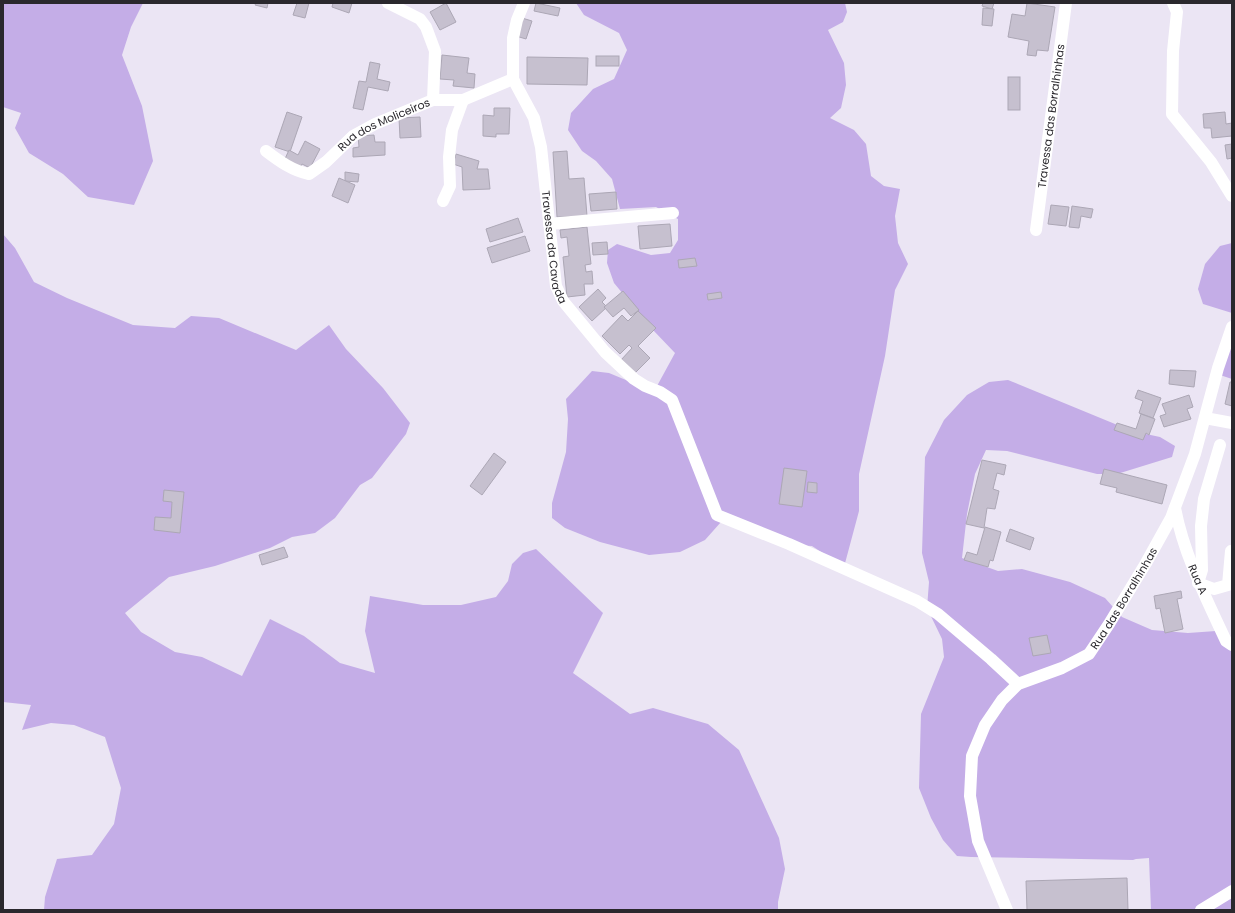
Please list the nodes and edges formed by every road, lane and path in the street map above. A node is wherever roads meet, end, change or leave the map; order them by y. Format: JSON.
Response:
{"nodes":[{"id":1,"x":388,"y":3,"type":"edge"},
{"id":2,"x":524,"y":3,"type":"edge"},
{"id":3,"x":1066,"y":3,"type":"edge"},
{"id":4,"x":1173,"y":3,"type":"edge"},
{"id":5,"x":513,"y":80,"type":"junction"},
{"id":6,"x":433,"y":100,"type":"junction"},
{"id":7,"x":463,"y":100,"type":"junction"},
{"id":8,"x":266,"y":151,"type":"dead end"},
{"id":9,"x":1232,"y":196,"type":"edge"},
{"id":10,"x":443,"y":201,"type":"dead end"},
{"id":11,"x":673,"y":213,"type":"dead end"},
{"id":12,"x":549,"y":224,"type":"junction"},
{"id":13,"x":1036,"y":230,"type":"dead end"},
{"id":14,"x":1232,"y":327,"type":"edge"},
{"id":15,"x":1205,"y":418,"type":"junction"},
{"id":16,"x":1232,"y":423,"type":"edge"},
{"id":17,"x":1220,"y":445,"type":"dead end"},
{"id":18,"x":1175,"y":508,"type":"junction"},
{"id":19,"x":1231,"y":551,"type":"dead end"},
{"id":20,"x":1198,"y":583,"type":"junction"},
{"id":21,"x":1232,"y":645,"type":"edge"},
{"id":22,"x":1018,"y":684,"type":"junction"},
{"id":23,"x":1232,"y":891,"type":"edge"},
{"id":24,"x":1007,"y":910,"type":"edge"},
{"id":25,"x":1201,"y":910,"type":"edge"}],
"edges":[{"from":1,"to":6,"type":"street"},
{"from":2,"to":5,"type":"street"},
{"from":3,"to":13,"type":"street","name":"Travessa das Borralhinhas"},
{"from":4,"to":9,"type":"street"},
{"from":5,"to":7,"type":"street","name":"Rua dos Moliceiros"},
{"from":5,"to":12,"type":"street","name":"Travessa da Cavada"},
{"from":6,"to":7,"type":"street","name":"Rua dos Moliceiros"},
{"from":6,"to":8,"type":"street","name":"Rua dos Moliceiros"},
{"from":7,"to":10,"type":"street"},
{"from":11,"to":12,"type":"street"},
{"from":12,"to":22,"type":"street","name":"Travessa da Cavada"},
{"from":14,"to":15,"type":"street","name":"Rua das Borralhinhas"},
{"from":15,"to":16,"type":"street"},
{"from":15,"to":18,"type":"street","name":"Rua das Borralhinhas"},
{"from":17,"to":20,"type":"street"},
{"from":18,"to":20,"type":"street","name":"Rua A"},
{"from":18,"to":22,"type":"street","name":"Rua das Borralhinhas"},
{"from":19,"to":20,"type":"street"},
{"from":20,"to":21,"type":"street","name":"Rua A"},
{"from":22,"to":24,"type":"street","name":"Rua das Borralhinhas"},
{"from":23,"to":25,"type":"street"}]}
